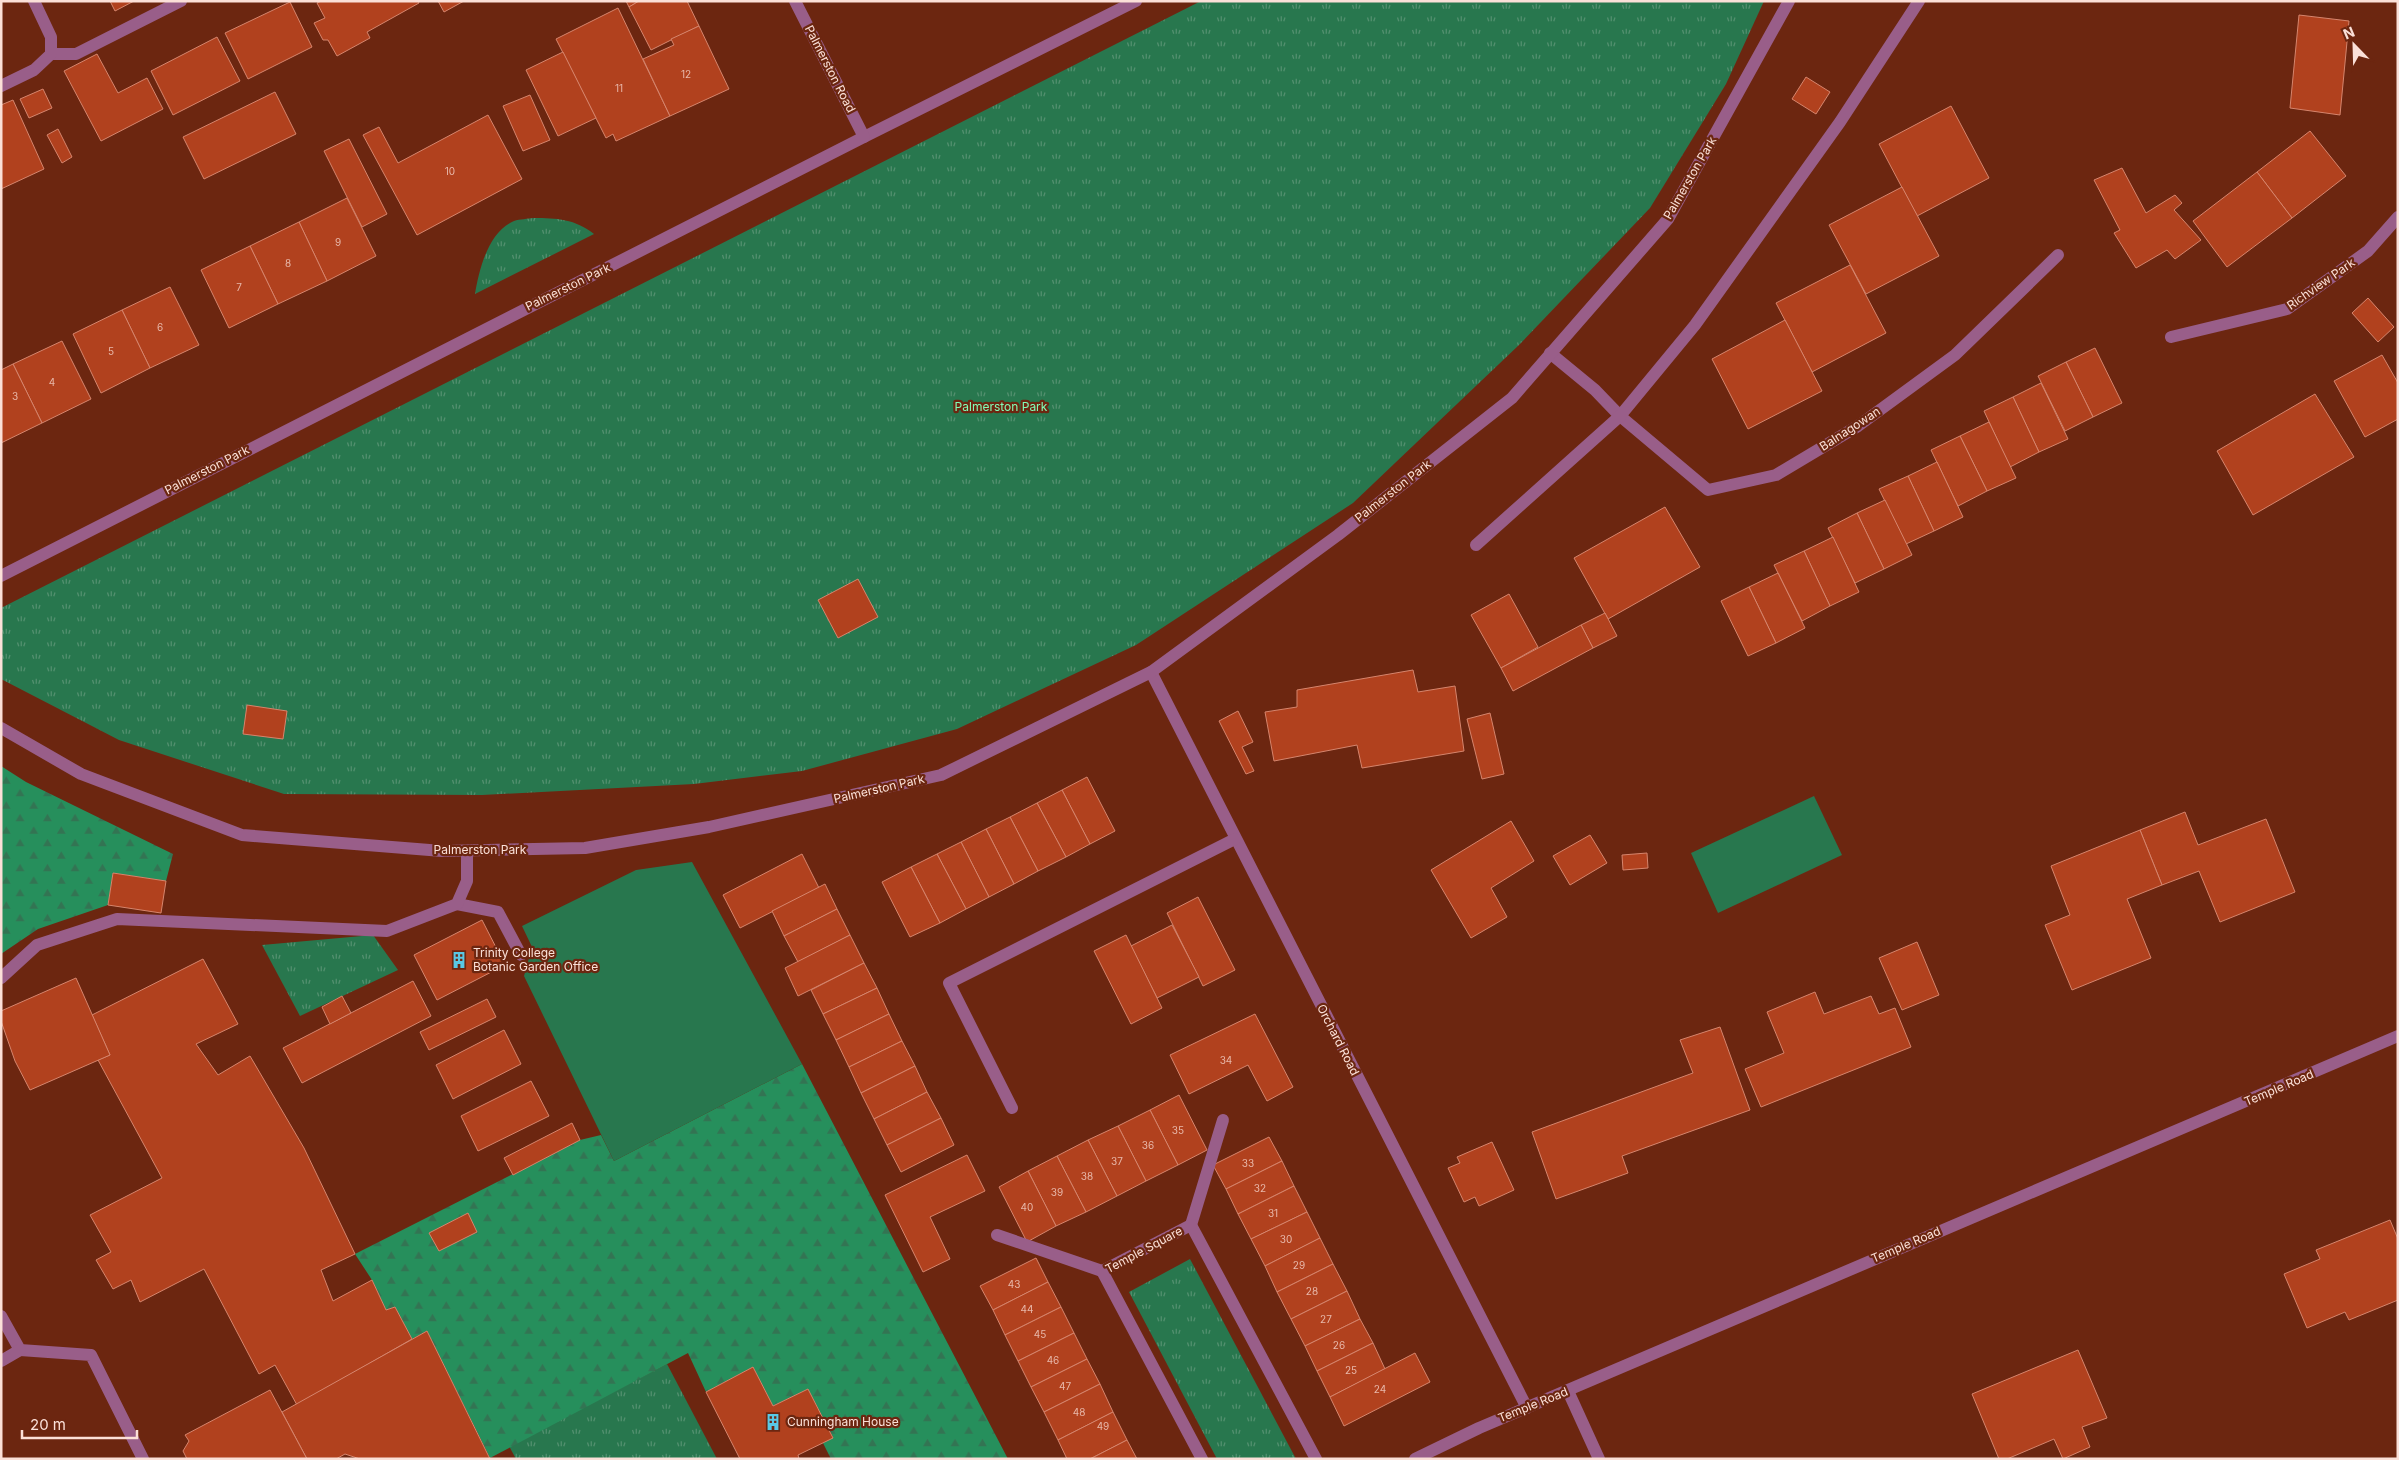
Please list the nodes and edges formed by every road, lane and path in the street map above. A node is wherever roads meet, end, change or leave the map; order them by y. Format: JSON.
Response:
{"nodes":[{"id":1,"x":34,"y":1,"type":"edge"},
{"id":2,"x":181,"y":1,"type":"edge"},
{"id":3,"x":795,"y":1,"type":"edge"},
{"id":4,"x":1136,"y":1,"type":"edge"},
{"id":5,"x":1789,"y":1,"type":"edge"},
{"id":6,"x":1919,"y":1,"type":"edge"},
{"id":7,"x":51,"y":54,"type":"junction"},
{"id":8,"x":1,"y":86,"type":"edge"},
{"id":9,"x":864,"y":137,"type":"junction"},
{"id":10,"x":2398,"y":217,"type":"edge"},
{"id":11,"x":2058,"y":255,"type":"dead end"},
{"id":12,"x":2170,"y":337,"type":"dead end"},
{"id":13,"x":1550,"y":353,"type":"junction"},
{"id":14,"x":1620,"y":416,"type":"junction"},
{"id":15,"x":1476,"y":545,"type":"dead end"},
{"id":16,"x":1,"y":576,"type":"edge"},
{"id":17,"x":1151,"y":672,"type":"junction"},
{"id":18,"x":1,"y":728,"type":"edge"},
{"id":19,"x":1235,"y":839,"type":"junction"},
{"id":20,"x":467,"y":851,"type":"junction"},
{"id":21,"x":457,"y":904,"type":"junction"},
{"id":22,"x":521,"y":955,"type":"dead end"},
{"id":23,"x":1,"y":978,"type":"edge"},
{"id":24,"x":2398,"y":1036,"type":"edge"},
{"id":25,"x":1012,"y":1108,"type":"dead end"},
{"id":26,"x":1223,"y":1120,"type":"dead end"},
{"id":27,"x":1191,"y":1225,"type":"junction"},
{"id":28,"x":997,"y":1235,"type":"dead end"},
{"id":29,"x":1102,"y":1271,"type":"junction"},
{"id":30,"x":1,"y":1316,"type":"edge"},
{"id":31,"x":20,"y":1350,"type":"junction"},
{"id":32,"x":1,"y":1362,"type":"edge"},
{"id":33,"x":1568,"y":1391,"type":"junction"},
{"id":34,"x":1527,"y":1408,"type":"junction"},
{"id":35,"x":143,"y":1459,"type":"edge"},
{"id":36,"x":1202,"y":1459,"type":"edge"},
{"id":37,"x":1316,"y":1459,"type":"edge"},
{"id":38,"x":1415,"y":1459,"type":"edge"},
{"id":39,"x":1599,"y":1459,"type":"edge"}],
"edges":[{"from":1,"to":7,"type":"street"},
{"from":2,"to":7,"type":"street"},
{"from":3,"to":9,"type":"street","name":"Palmerston Road"},
{"from":4,"to":9,"type":"street","name":"Palmerston Park"},
{"from":5,"to":13,"type":"street","name":"Palmerston Park"},
{"from":6,"to":14,"type":"street"},
{"from":7,"to":8,"type":"street"},
{"from":9,"to":16,"type":"street","name":"Palmerston Park"},
{"from":10,"to":12,"type":"street","name":"Richview Park"},
{"from":11,"to":14,"type":"street","name":"Balnagowan"},
{"from":13,"to":14,"type":"street","name":"Balnagowan"},
{"from":13,"to":17,"type":"street","name":"Palmerston Park"},
{"from":14,"to":15,"type":"street"},
{"from":17,"to":19,"type":"street","name":"Orchard Road"},
{"from":17,"to":20,"type":"street","name":"Palmerston Park"},
{"from":18,"to":20,"type":"street","name":"Palmerston Park"},
{"from":19,"to":25,"type":"street"},
{"from":19,"to":34,"type":"street","name":"Orchard Road"},
{"from":20,"to":21,"type":"street"},
{"from":21,"to":22,"type":"street"},
{"from":21,"to":23,"type":"street"},
{"from":24,"to":33,"type":"street","name":"Temple Road"},
{"from":26,"to":27,"type":"street"},
{"from":27,"to":29,"type":"street","name":"Temple Square"},
{"from":27,"to":37,"type":"street","name":"Temple Square"},
{"from":28,"to":29,"type":"street"},
{"from":29,"to":36,"type":"street","name":"Temple Square"},
{"from":30,"to":31,"type":"street"},
{"from":31,"to":32,"type":"street"},
{"from":31,"to":35,"type":"street"},
{"from":33,"to":34,"type":"street","name":"Temple Road"},
{"from":33,"to":39,"type":"street"},
{"from":34,"to":38,"type":"street","name":"Temple Road"}]}
